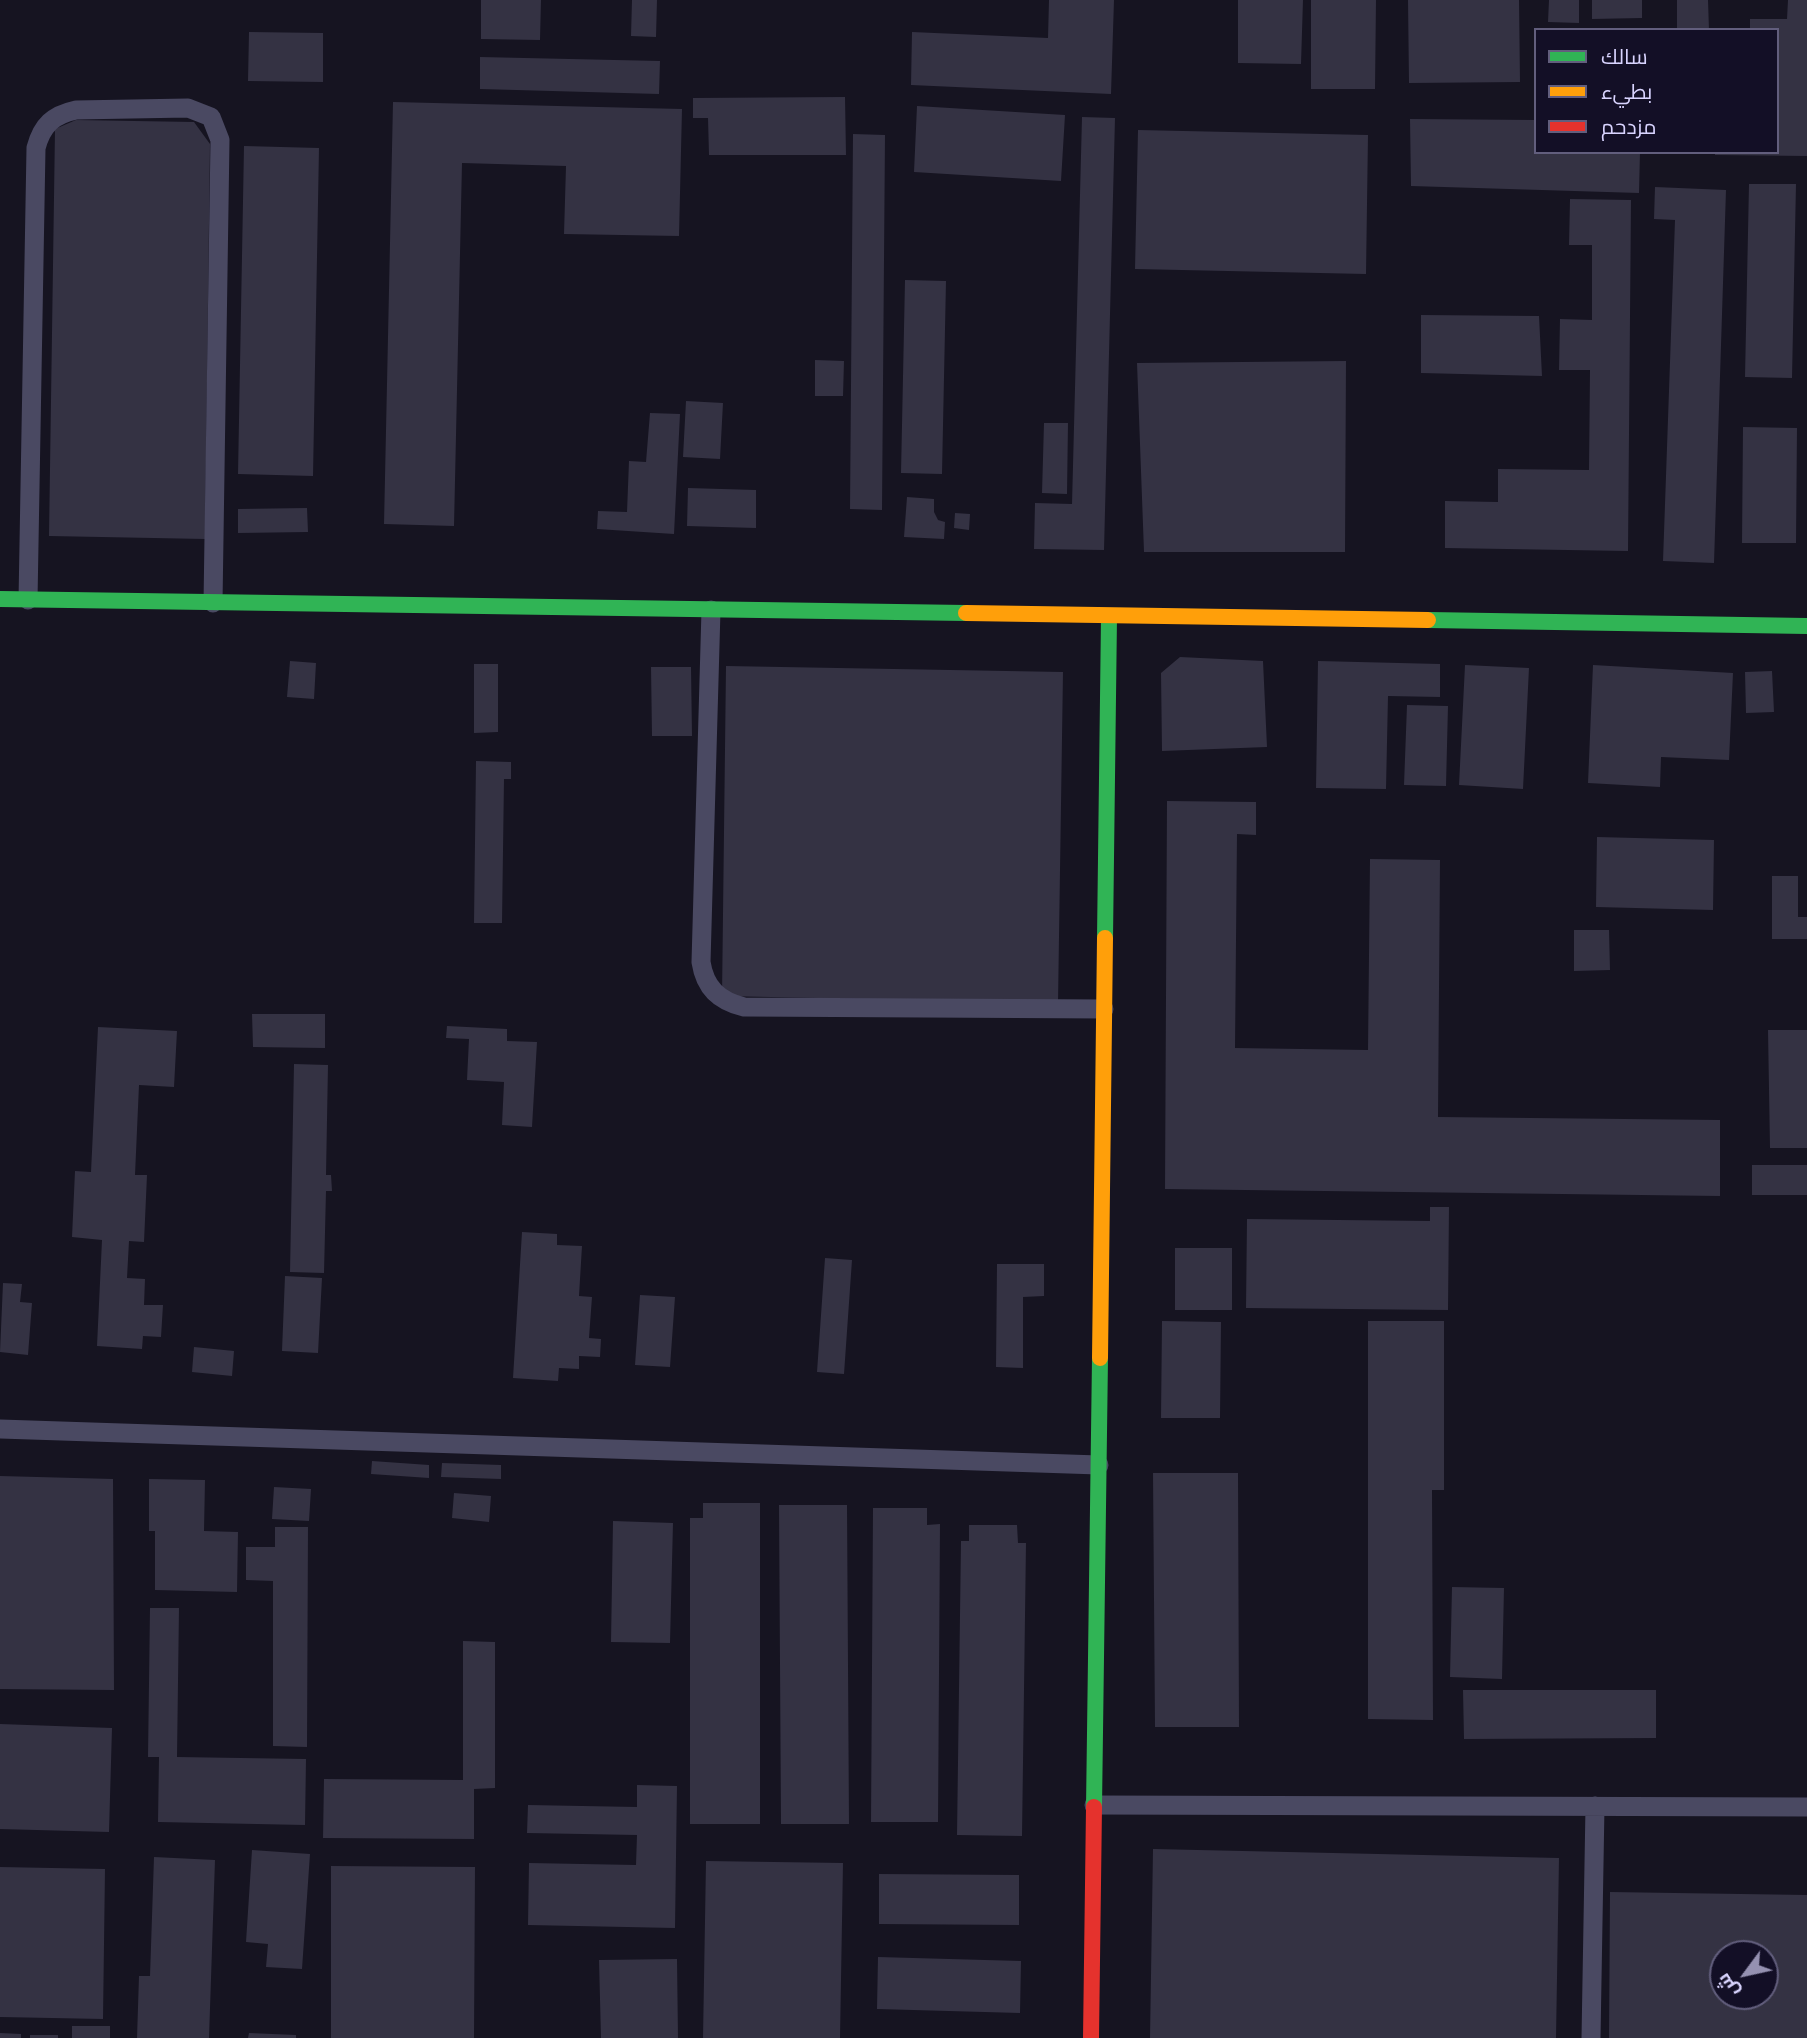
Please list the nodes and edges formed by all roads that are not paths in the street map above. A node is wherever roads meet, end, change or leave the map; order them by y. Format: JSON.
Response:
{"nodes":[{"id":1,"x":0,"y":599,"type":"edge"},
{"id":2,"x":28,"y":600,"type":"junction"},
{"id":3,"x":213,"y":603,"type":"junction"},
{"id":4,"x":710,"y":610,"type":"junction"},
{"id":5,"x":1109,"y":617,"type":"junction"},
{"id":6,"x":1807,"y":626,"type":"edge"},
{"id":7,"x":1104,"y":1009,"type":"junction"},
{"id":8,"x":0,"y":1429,"type":"edge"},
{"id":9,"x":1099,"y":1465,"type":"junction"},
{"id":10,"x":1094,"y":1805,"type":"junction"},
{"id":11,"x":1595,"y":1807,"type":"junction"},
{"id":12,"x":1807,"y":1807,"type":"edge"},
{"id":13,"x":1091,"y":2038,"type":"edge"},
{"id":14,"x":1591,"y":2038,"type":"edge"}],
"edges":[{"from":1,"to":2,"type":"street"},
{"from":2,"to":3,"type":"street"},
{"from":2,"to":3,"type":"lane"},
{"from":3,"to":4,"type":"street"},
{"from":4,"to":5,"type":"street"},
{"from":4,"to":7,"type":"lane"},
{"from":5,"to":6,"type":"street"},
{"from":5,"to":7,"type":"street"},
{"from":7,"to":9,"type":"street"},
{"from":8,"to":9,"type":"lane"},
{"from":9,"to":10,"type":"street"},
{"from":10,"to":11,"type":"lane"},
{"from":10,"to":13,"type":"street"},
{"from":11,"to":12,"type":"lane"},
{"from":11,"to":14,"type":"lane"}]}
